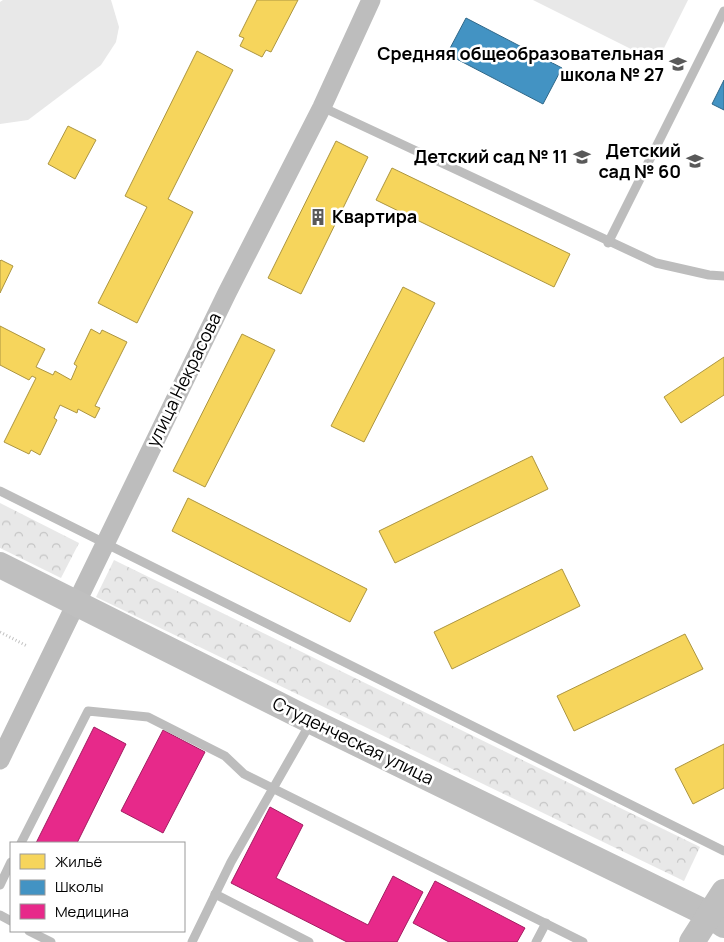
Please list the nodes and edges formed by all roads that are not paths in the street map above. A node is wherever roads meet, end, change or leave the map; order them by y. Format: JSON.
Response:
{"nodes":[{"id":1,"x":371,"y":0,"type":"edge"},
{"id":2,"x":724,"y":12,"type":"edge"},
{"id":3,"x":322,"y":107,"type":"junction"},
{"id":4,"x":608,"y":242,"type":"junction"},
{"id":5,"x":724,"y":276,"type":"edge"},
{"id":6,"x":0,"y":491,"type":"edge"},
{"id":7,"x":105,"y":544,"type":"junction"},
{"id":8,"x":0,"y":565,"type":"edge"},
{"id":9,"x":76,"y":603,"type":"junction"},
{"id":10,"x":311,"y":721,"type":"junction"},
{"id":11,"x":0,"y":760,"type":"edge"},
{"id":12,"x":274,"y":788,"type":"junction"},
{"id":13,"x":22,"y":842,"type":"edge"},
{"id":14,"x":724,"y":851,"type":"edge"},
{"id":15,"x":10,"y":864,"type":"edge"},
{"id":16,"x":0,"y":885,"type":"edge"},
{"id":17,"x":724,"y":892,"type":"edge"},
{"id":18,"x":215,"y":894,"type":"junction"},
{"id":19,"x":719,"y":919,"type":"edge"},
{"id":20,"x":546,"y":923,"type":"junction"},
{"id":21,"x":31,"y":932,"type":"edge"},
{"id":22,"x":51,"y":942,"type":"edge"},
{"id":23,"x":192,"y":942,"type":"edge"},
{"id":24,"x":310,"y":942,"type":"edge"},
{"id":25,"x":536,"y":942,"type":"edge"},
{"id":26,"x":583,"y":942,"type":"edge"},
{"id":27,"x":692,"y":942,"type":"edge"}],
"edges":[{"from":1,"to":3,"type":"street","name":"улица Некрасова"},
{"from":2,"to":4,"type":"lane"},
{"from":3,"to":4,"type":"lane"},
{"from":3,"to":7,"type":"street","name":"улица Некрасова"},
{"from":4,"to":5,"type":"lane"},
{"from":6,"to":7,"type":"lane"},
{"from":7,"to":9,"type":"street","name":"улица Некрасова"},
{"from":7,"to":14,"type":"lane"},
{"from":8,"to":9,"type":"main road","name":"Студенческая улица"},
{"from":9,"to":10,"type":"main road","name":"Студенческая улица"},
{"from":9,"to":11,"type":"street","name":"улица Некрасова"},
{"from":10,"to":12,"type":"lane"},
{"from":10,"to":19,"type":"main road","name":"Студенческая улица"},
{"from":12,"to":13,"type":"lane"},
{"from":12,"to":18,"type":"lane"},
{"from":12,"to":20,"type":"lane"},
{"from":15,"to":16,"type":"lane"},
{"from":17,"to":19,"type":"main road"},
{"from":18,"to":23,"type":"lane"},
{"from":18,"to":24,"type":"lane"},
{"from":19,"to":27,"type":"main road"},
{"from":20,"to":25,"type":"lane"},
{"from":20,"to":26,"type":"lane"},
{"from":21,"to":22,"type":"lane"}]}
